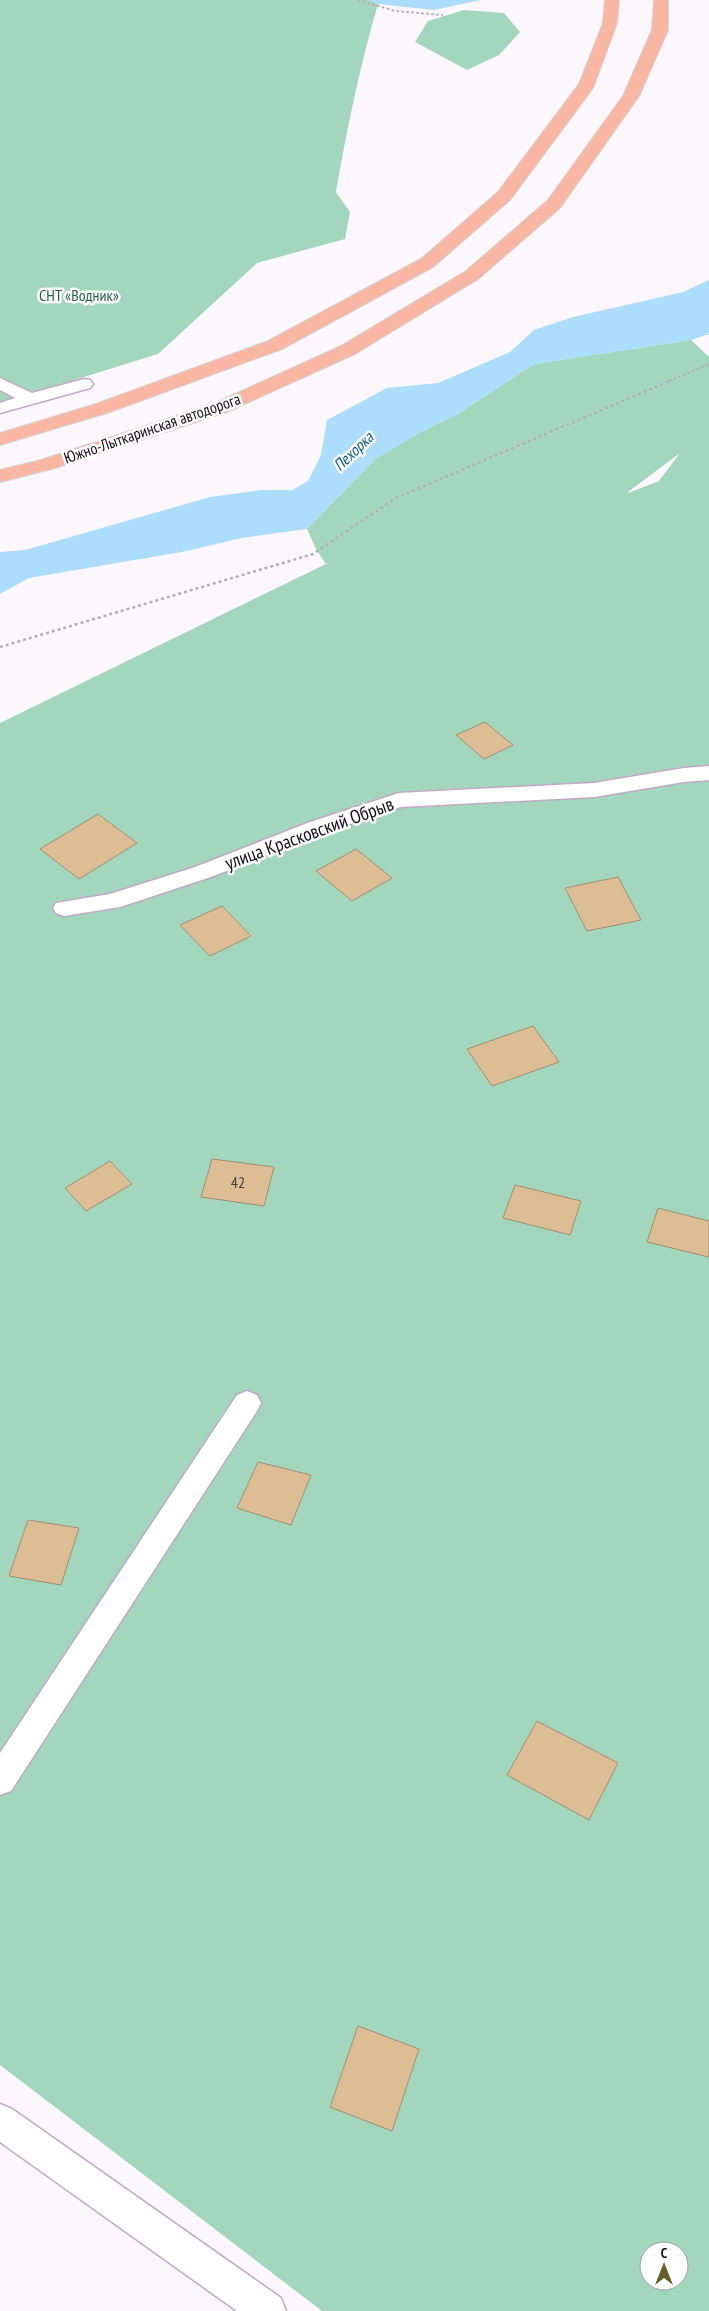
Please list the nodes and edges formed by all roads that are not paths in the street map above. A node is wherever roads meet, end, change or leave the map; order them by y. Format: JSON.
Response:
{"nodes":[{"id":1,"x":612,"y":0,"type":"edge"},
{"id":2,"x":661,"y":0,"type":"edge"},
{"id":3,"x":0,"y":383,"type":"edge"},
{"id":4,"x":84,"y":384,"type":"dead end"},
{"id":5,"x":30,"y":399,"type":"junction"},
{"id":6,"x":0,"y":408,"type":"edge"},
{"id":7,"x":0,"y":439,"type":"edge"},
{"id":8,"x":0,"y":476,"type":"edge"},
{"id":9,"x":709,"y":773,"type":"edge"},
{"id":10,"x":64,"y":908,"type":"dead end"},
{"id":11,"x":247,"y":1403,"type":"dead end"},
{"id":12,"x":0,"y":1780,"type":"edge"},
{"id":13,"x":0,"y":2121,"type":"edge"},
{"id":14,"x":268,"y":2311,"type":"edge"}],
"edges":[{"from":1,"to":7,"type":"main road","name":"Южно-Лыткаринская автодорога"},
{"from":2,"to":8,"type":"main road","name":"Южно-Лыткаринская автодорога"},
{"from":3,"to":5,"type":"street"},
{"from":4,"to":5,"type":"street"},
{"from":5,"to":6,"type":"street"},
{"from":9,"to":10,"type":"street","name":"улица Красковский Обрыв"},
{"from":11,"to":12,"type":"street"},
{"from":13,"to":14,"type":"street"}]}
